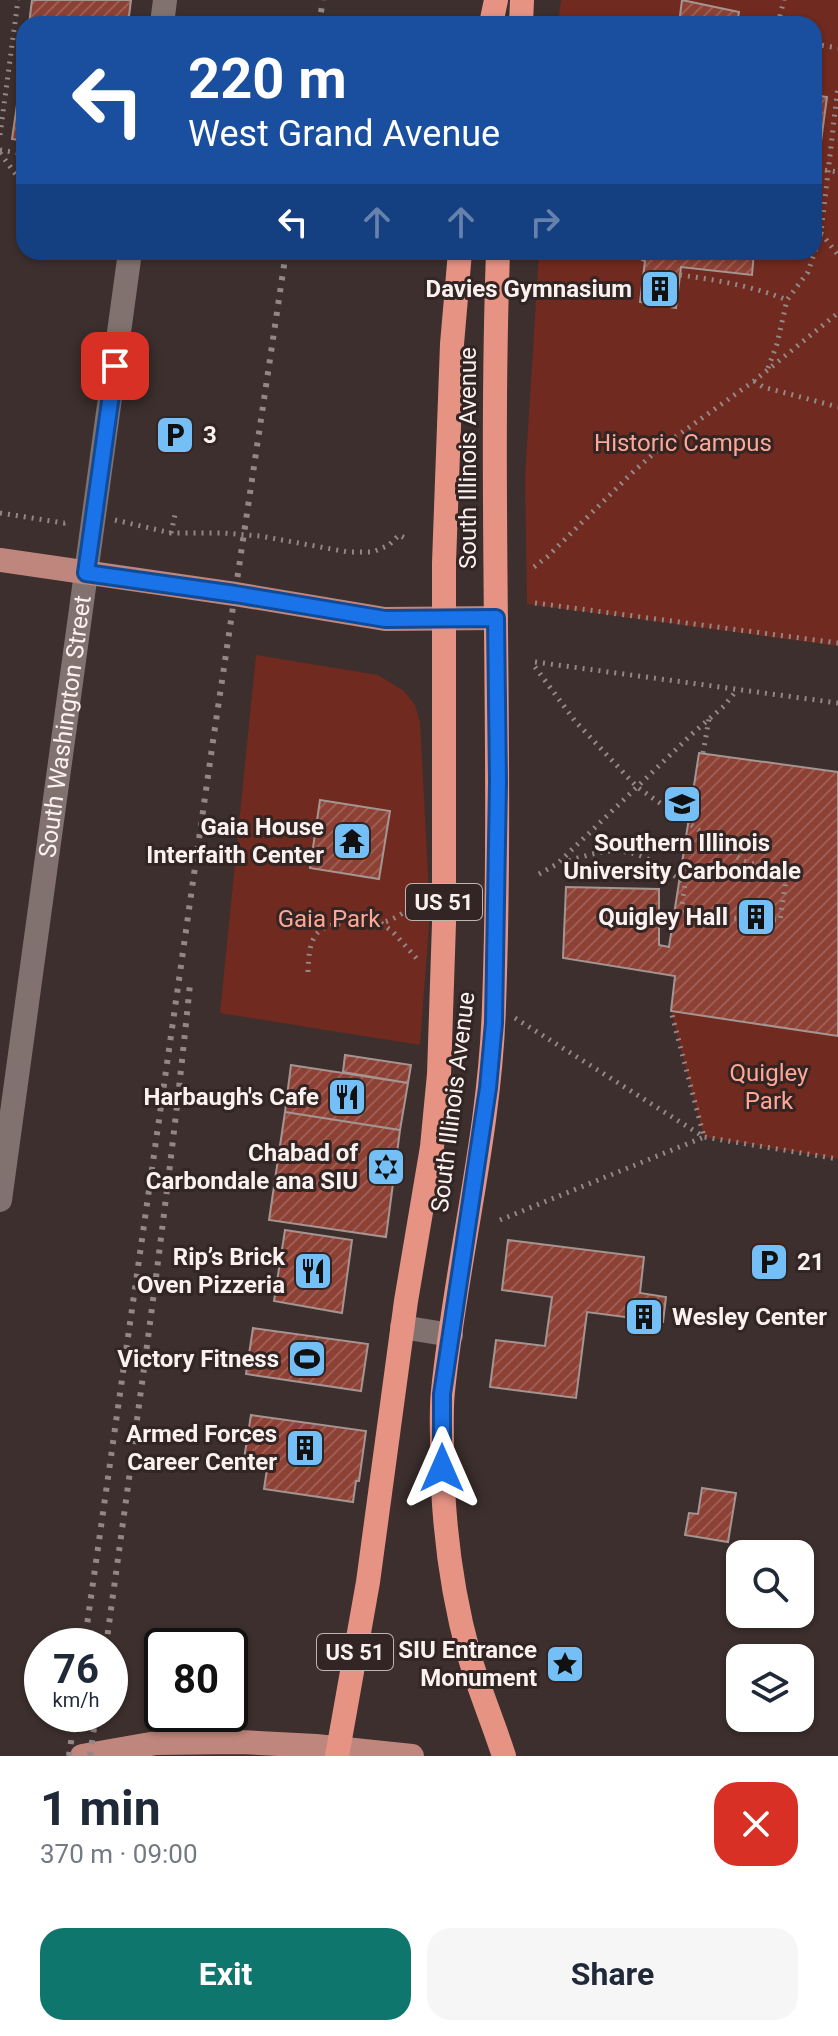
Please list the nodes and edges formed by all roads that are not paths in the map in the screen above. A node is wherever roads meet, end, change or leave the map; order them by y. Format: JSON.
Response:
{"nodes":[{"id":1,"x":129,"y":260,"type":"edge"},
{"id":2,"x":459,"y":260,"type":"edge"},
{"id":3,"x":498,"y":260,"type":"edge"},
{"id":4,"x":0,"y":560,"type":"edge"},
{"id":5,"x":86,"y":573,"type":"junction"},
{"id":6,"x":496,"y":618,"type":"junction"},
{"id":7,"x":443,"y":619,"type":"junction"},
{"id":8,"x":0,"y":1200,"type":"edge"},
{"id":9,"x":402,"y":1327,"type":"junction"},
{"id":10,"x":451,"y":1335,"type":"junction"},
{"id":11,"x":337,"y":1752,"type":"edge"},
{"id":12,"x":82,"y":1756,"type":"edge"},
{"id":13,"x":412,"y":1756,"type":"edge"},
{"id":14,"x":504,"y":1756,"type":"edge"}],
"edges":[{"from":1,"to":5,"type":"street","name":"South Washington Street"},
{"from":2,"to":7,"type":"highway","name":"South Illinois Avenue","number":"US 51"},
{"from":3,"to":6,"type":"highway","name":"South Illinois Avenue","number":"US 51"},
{"from":4,"to":5,"type":"main road"},
{"from":5,"to":7,"type":"main road"},
{"from":5,"to":8,"type":"street","name":"South Washington Street"},
{"from":6,"to":7,"type":"main road"},
{"from":6,"to":10,"type":"highway","name":"South Illinois Avenue","number":"US 51"},
{"from":7,"to":9,"type":"highway","name":"South Illinois Avenue","number":"US 51"},
{"from":9,"to":10,"type":"street"},
{"from":9,"to":11,"type":"highway","name":"South Illinois Avenue","number":"US 51"},
{"from":10,"to":14,"type":"highway","name":"South Illinois Avenue","number":"US 51"},
{"from":11,"to":12,"type":"main road"},
{"from":11,"to":13,"type":"main road"}]}
